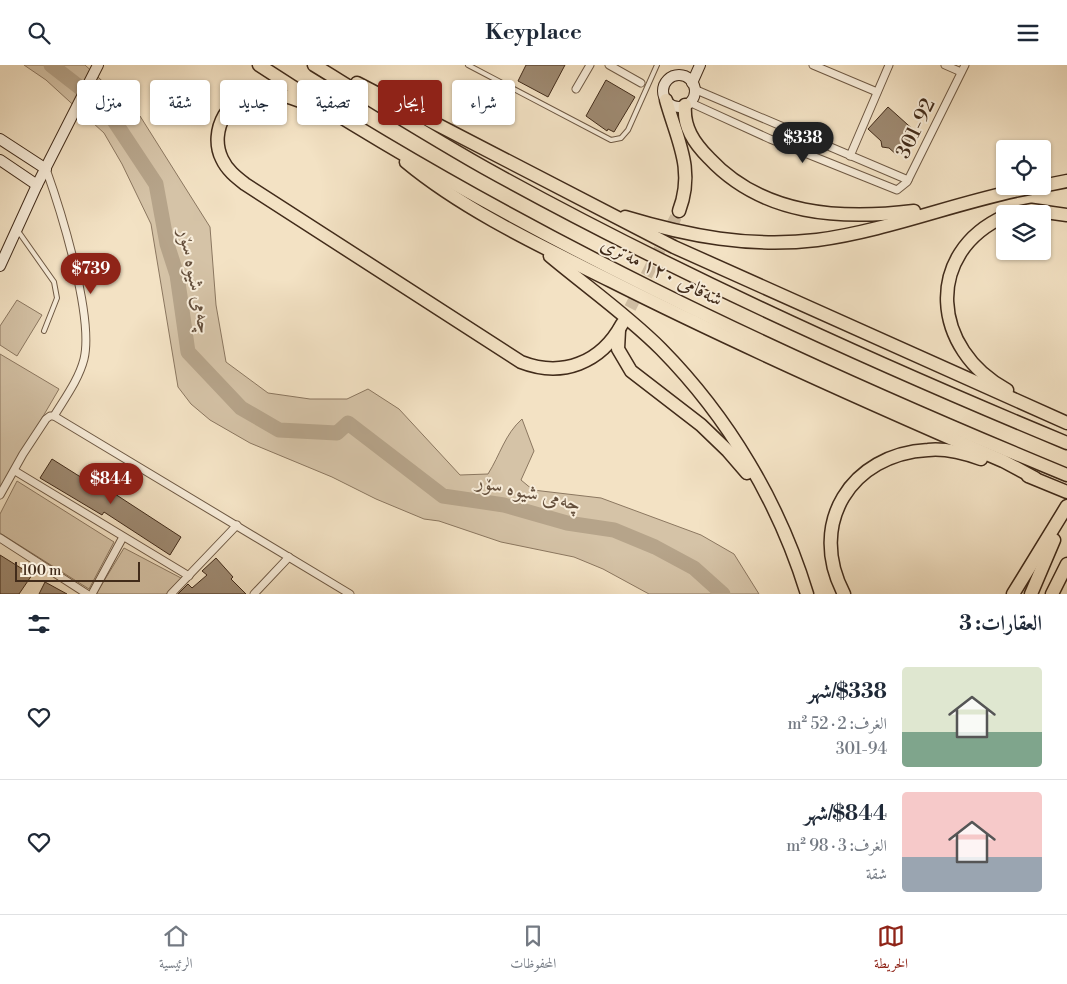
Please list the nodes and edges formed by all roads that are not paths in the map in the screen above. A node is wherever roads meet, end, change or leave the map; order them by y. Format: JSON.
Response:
{"nodes":[{"id":1,"x":259,"y":65,"type":"edge"},
{"id":2,"x":314,"y":65,"type":"edge"},
{"id":3,"x":322,"y":65,"type":"edge"},
{"id":4,"x":468,"y":65,"type":"edge"},
{"id":5,"x":590,"y":65,"type":"edge"},
{"id":6,"x":609,"y":65,"type":"edge"},
{"id":7,"x":656,"y":65,"type":"edge"},
{"id":8,"x":680,"y":65,"type":"edge"},
{"id":9,"x":700,"y":65,"type":"edge"},
{"id":10,"x":813,"y":65,"type":"edge"},
{"id":11,"x":889,"y":65,"type":"edge"},
{"id":12,"x":946,"y":65,"type":"edge"},
{"id":13,"x":96,"y":67,"type":"edge"},
{"id":14,"x":963,"y":68,"type":"edge"},
{"id":15,"x":675,"y":75,"type":"junction"},
{"id":16,"x":641,"y":83,"type":"dead end"},
{"id":17,"x":693,"y":86,"type":"junction"},
{"id":18,"x":297,"y":89,"type":"edge"},
{"id":19,"x":576,"y":89,"type":"dead end"},
{"id":20,"x":877,"y":92,"type":"junction"},
{"id":21,"x":666,"y":100,"type":"junction"},
{"id":22,"x":297,"y":101,"type":"edge"},
{"id":23,"x":687,"y":103,"type":"junction"},
{"id":24,"x":354,"y":125,"type":"edge"},
{"id":25,"x":0,"y":139,"type":"edge"},
{"id":26,"x":377,"y":139,"type":"junction"},
{"id":27,"x":850,"y":156,"type":"junction"},
{"id":28,"x":0,"y":160,"type":"edge"},
{"id":29,"x":46,"y":169,"type":"junction"},
{"id":30,"x":908,"y":179,"type":"junction"},
{"id":31,"x":1067,"y":181,"type":"edge"},
{"id":32,"x":1051,"y":184,"type":"edge"},
{"id":33,"x":38,"y":185,"type":"junction"},
{"id":34,"x":997,"y":195,"type":"edge"},
{"id":35,"x":988,"y":197,"type":"junction"},
{"id":36,"x":679,"y":211,"type":"tunnel mouth"},
{"id":37,"x":609,"y":212,"type":"junction"},
{"id":38,"x":1051,"y":213,"type":"edge"},
{"id":39,"x":1067,"y":215,"type":"edge"},
{"id":40,"x":996,"y":221,"type":"edge"},
{"id":41,"x":16,"y":229,"type":"junction"},
{"id":42,"x":536,"y":244,"type":"junction"},
{"id":43,"x":0,"y":266,"type":"edge"},
{"id":44,"x":44,"y":331,"type":"dead end"},
{"id":45,"x":54,"y":416,"type":"junction"},
{"id":46,"x":1064,"y":422,"type":"edge"},
{"id":47,"x":1061,"y":441,"type":"edge"},
{"id":48,"x":15,"y":471,"type":"junction"},
{"id":49,"x":1067,"y":475,"type":"edge"},
{"id":50,"x":1035,"y":478,"type":"junction"},
{"id":51,"x":1067,"y":492,"type":"edge"},
{"id":52,"x":0,"y":495,"type":"edge"},
{"id":53,"x":770,"y":504,"type":"junction"},
{"id":54,"x":1067,"y":508,"type":"edge"},
{"id":55,"x":237,"y":525,"type":"junction"},
{"id":56,"x":123,"y":537,"type":"junction"},
{"id":57,"x":0,"y":538,"type":"edge"},
{"id":58,"x":289,"y":557,"type":"junction"},
{"id":59,"x":1067,"y":564,"type":"edge"},
{"id":60,"x":189,"y":576,"type":"junction"},
{"id":61,"x":87,"y":594,"type":"edge"},
{"id":62,"x":92,"y":594,"type":"edge"},
{"id":63,"x":171,"y":594,"type":"edge"},
{"id":64,"x":254,"y":594,"type":"edge"},
{"id":65,"x":350,"y":594,"type":"edge"},
{"id":66,"x":807,"y":594,"type":"edge"},
{"id":67,"x":844,"y":594,"type":"edge"},
{"id":68,"x":1013,"y":594,"type":"edge"},
{"id":69,"x":1031,"y":594,"type":"edge"},
{"id":70,"x":1052,"y":594,"type":"edge"}],
"edges":[{"from":1,"to":18,"type":"highway","name":"شەقامی ١٢٠ مەتری"},
{"from":2,"to":47,"type":"highway","name":"شەقامی ١٢٠ مەتری"},
{"from":3,"to":37,"type":"highway"},
{"from":4,"to":7,"type":"lane"},
{"from":5,"to":19,"type":"street"},
{"from":6,"to":16,"type":"street"},
{"from":8,"to":15,"type":"street"},
{"from":9,"to":17,"type":"street"},
{"from":10,"to":20,"type":"street"},
{"from":11,"to":20,"type":"street"},
{"from":12,"to":14,"type":"street"},
{"from":13,"to":29,"type":"street"},
{"from":14,"to":30,"type":"street","name":"301-92"},
{"from":15,"to":17,"type":"street"},
{"from":15,"to":21,"type":"street"},
{"from":17,"to":23,"type":"street"},
{"from":17,"to":27,"type":"street"},
{"from":20,"to":27,"type":"street"},
{"from":21,"to":23,"type":"street"},
{"from":21,"to":36,"type":"highway"},
{"from":22,"to":53,"type":"highway"},
{"from":23,"to":30,"type":"street"},
{"from":23,"to":35,"type":"highway"},
{"from":24,"to":26,"type":"highway","name":"شەقامی ١٢٠ مەتری"},
{"from":25,"to":29,"type":"street"},
{"from":26,"to":42,"type":"highway"},
{"from":26,"to":49,"type":"highway","name":"شەقامی ١٢٠ مەتری"},
{"from":27,"to":30,"type":"street"},
{"from":28,"to":33,"type":"street"},
{"from":29,"to":33,"type":"street"},
{"from":29,"to":45,"type":"street"},
{"from":31,"to":32,"type":"highway"},
{"from":33,"to":41,"type":"street"},
{"from":34,"to":35,"type":"highway"},
{"from":35,"to":37,"type":"highway"},
{"from":37,"to":46,"type":"highway"},
{"from":38,"to":39,"type":"highway"},
{"from":40,"to":46,"type":"highway"},
{"from":41,"to":43,"type":"street"},
{"from":41,"to":44,"type":"lane"},
{"from":42,"to":50,"type":"highway"},
{"from":42,"to":53,"type":"highway"},
{"from":45,"to":48,"type":"street"},
{"from":45,"to":55,"type":"street"},
{"from":48,"to":52,"type":"street"},
{"from":48,"to":56,"type":"street"},
{"from":50,"to":51,"type":"highway"},
{"from":50,"to":67,"type":"highway"},
{"from":53,"to":66,"type":"highway"},
{"from":54,"to":68,"type":"highway"},
{"from":54,"to":69,"type":"highway"},
{"from":55,"to":58,"type":"street"},
{"from":55,"to":60,"type":"street"},
{"from":56,"to":60,"type":"street"},
{"from":56,"to":62,"type":"street"},
{"from":57,"to":61,"type":"street"},
{"from":58,"to":64,"type":"street"},
{"from":58,"to":65,"type":"street"},
{"from":59,"to":70,"type":"highway"},
{"from":60,"to":63,"type":"street"}]}
